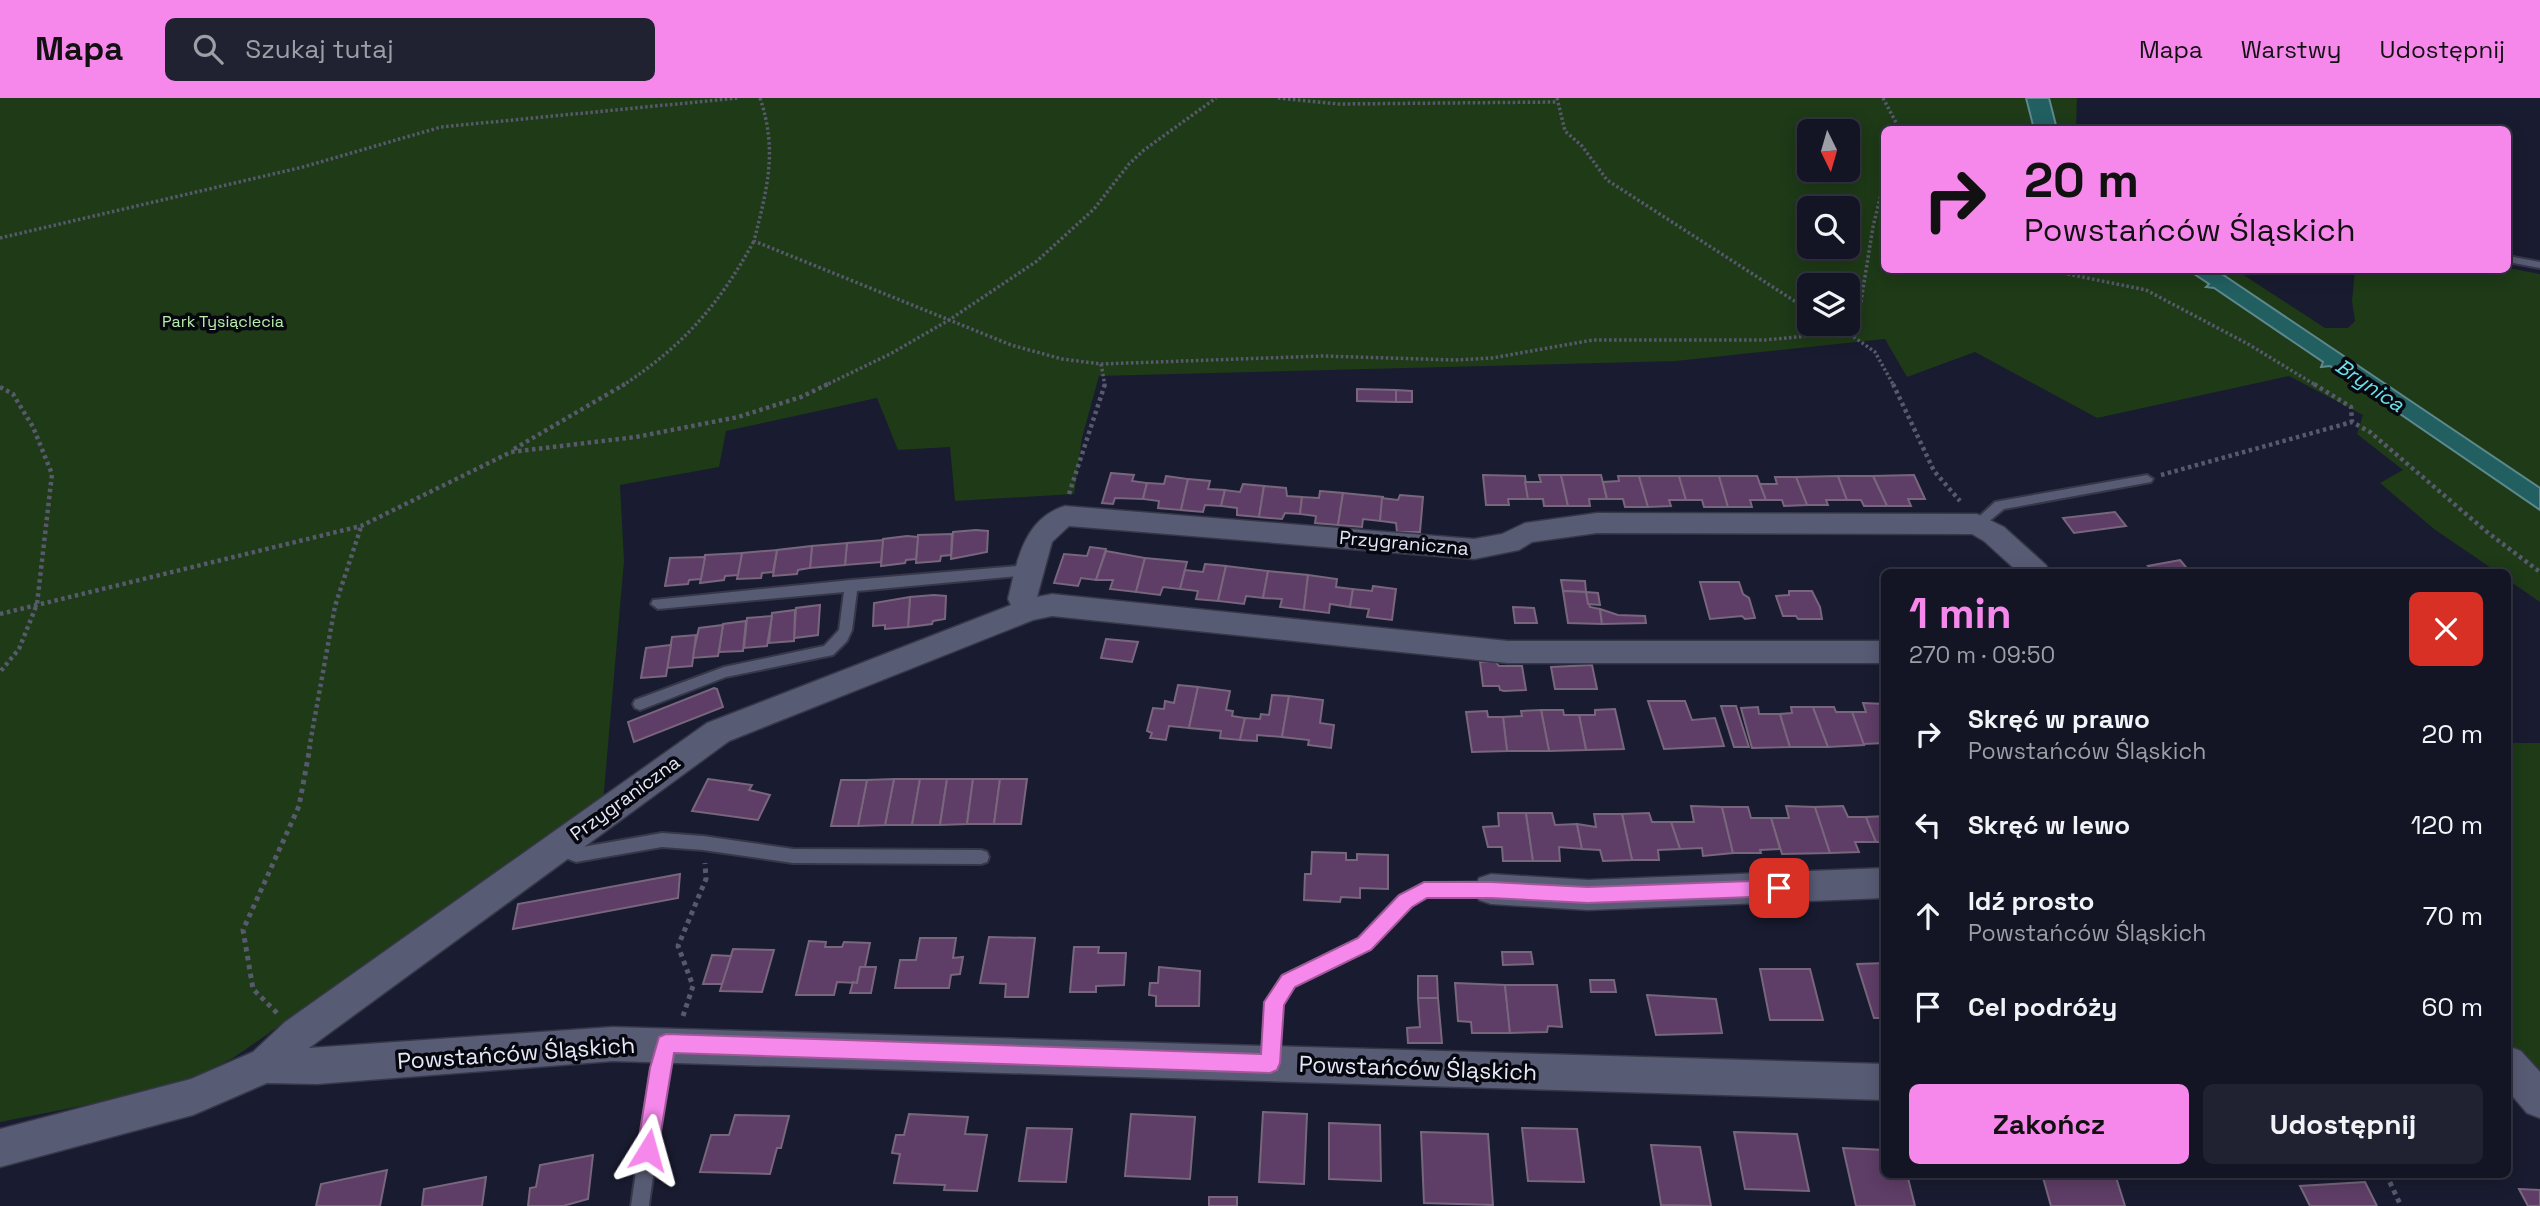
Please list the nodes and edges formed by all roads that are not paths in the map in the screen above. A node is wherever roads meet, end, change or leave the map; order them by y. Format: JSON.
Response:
{"nodes":[{"id":1,"x":2511,"y":260,"type":"edge"},
{"id":2,"x":2540,"y":265,"type":"edge"},
{"id":3,"x":2147,"y":479,"type":"road end"},
{"id":4,"x":1977,"y":524,"type":"junction"},
{"id":5,"x":2033,"y":569,"type":"edge"},
{"id":6,"x":1030,"y":570,"type":"junction"},
{"id":7,"x":851,"y":585,"type":"junction"},
{"id":8,"x":658,"y":604,"type":"dead end"},
{"id":9,"x":1028,"y":610,"type":"junction"},
{"id":10,"x":1881,"y":652,"type":"edge"},
{"id":11,"x":640,"y":704,"type":"dead end"},
{"id":12,"x":556,"y":847,"type":"junction"},
{"id":13,"x":981,"y":857,"type":"dead end"},
{"id":14,"x":1881,"y":883,"type":"edge"},
{"id":15,"x":1491,"y":890,"type":"joint"},
{"id":16,"x":666,"y":1044,"type":"junction"},
{"id":17,"x":1270,"y":1063,"type":"junction"},
{"id":18,"x":266,"y":1065,"type":"junction"},
{"id":19,"x":1881,"y":1082,"type":"edge"},
{"id":20,"x":0,"y":1148,"type":"edge"},
{"id":21,"x":640,"y":1204,"type":"dead end"}],
"edges":[{"from":1,"to":2,"type":"lane"},
{"from":3,"to":4,"type":"lane"},
{"from":4,"to":5,"type":"street"},
{"from":4,"to":6,"type":"street","name":"Przygraniczna"},
{"from":6,"to":7,"type":"lane"},
{"from":6,"to":9,"type":"street"},
{"from":7,"to":8,"type":"lane"},
{"from":7,"to":11,"type":"lane"},
{"from":9,"to":10,"type":"street","name":"Przygraniczna"},
{"from":9,"to":12,"type":"street","name":"Przygraniczna"},
{"from":12,"to":13,"type":"lane"},
{"from":12,"to":18,"type":"street","name":"Przygraniczna"},
{"from":14,"to":15,"type":"street"},
{"from":15,"to":17,"type":"lane"},
{"from":16,"to":17,"type":"street","name":"Powstańców Śląskich"},
{"from":16,"to":18,"type":"street","name":"Powstańców Śląskich"},
{"from":16,"to":21,"type":"lane"},
{"from":17,"to":19,"type":"street","name":"Powstańców Śląskich"},
{"from":18,"to":20,"type":"street","name":"Powstańców Śląskich"}]}
